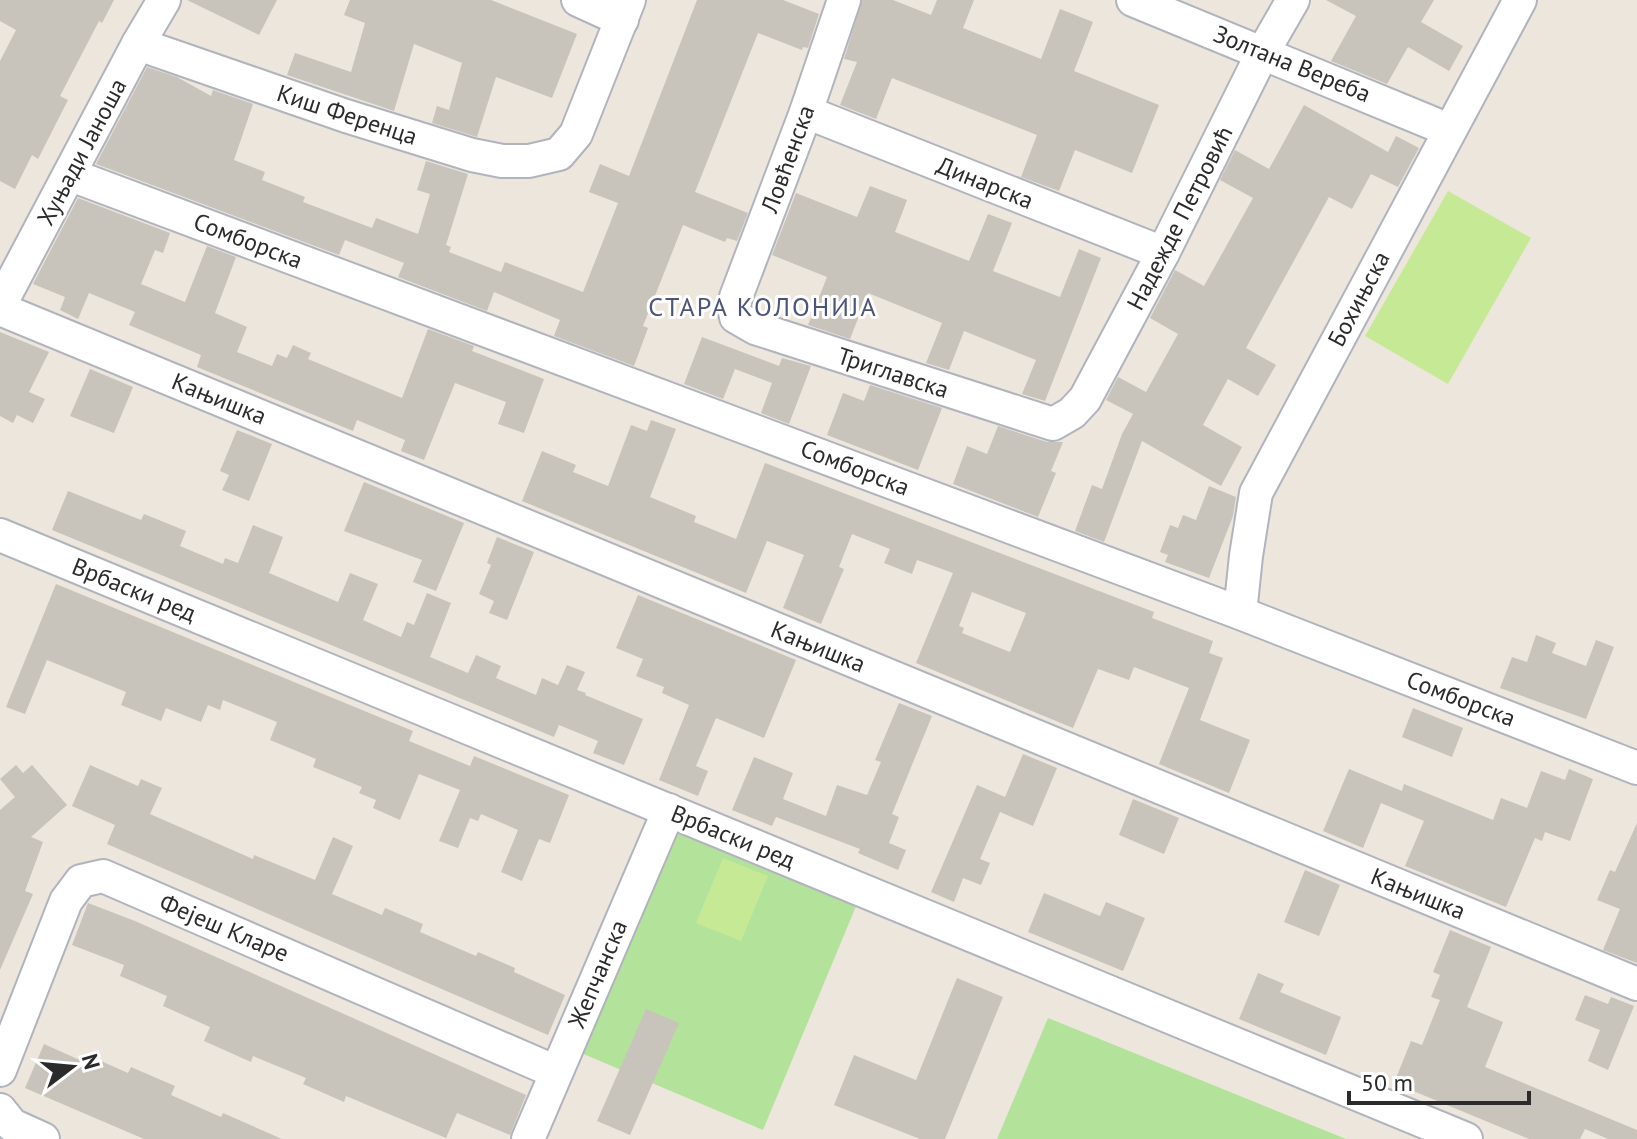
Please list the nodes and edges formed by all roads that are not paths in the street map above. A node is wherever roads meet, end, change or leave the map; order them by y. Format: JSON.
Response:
{"nodes":[{"id":1,"x":164,"y":0,"type":"edge"},
{"id":2,"x":578,"y":0,"type":"edge"},
{"id":3,"x":844,"y":0,"type":"edge"},
{"id":4,"x":1133,"y":0,"type":"edge"},
{"id":5,"x":1293,"y":0,"type":"edge"},
{"id":6,"x":1520,"y":0,"type":"edge"},
{"id":7,"x":626,"y":10,"type":"edge"},
{"id":8,"x":138,"y":44,"type":"junction"},
{"id":9,"x":1263,"y":52,"type":"junction"},
{"id":10,"x":806,"y":112,"type":"junction"},
{"id":11,"x":1449,"y":130,"type":"junction"},
{"id":12,"x":71,"y":175,"type":"junction"},
{"id":13,"x":1163,"y":253,"type":"junction"},
{"id":14,"x":3,"y":294,"type":"edge"},
{"id":15,"x":736,"y":317,"type":"joint"},
{"id":16,"x":1053,"y":424,"type":"joint"},
{"id":17,"x":0,"y":535,"type":"edge"},
{"id":18,"x":1240,"y":613,"type":"junction"},
{"id":19,"x":1637,"y":768,"type":"edge"},
{"id":20,"x":669,"y":810,"type":"junction"},
{"id":21,"x":1637,"y":984,"type":"edge"},
{"id":22,"x":0,"y":1070,"type":"edge"},
{"id":23,"x":556,"y":1072,"type":"junction"},
{"id":24,"x":0,"y":1110,"type":"edge"},
{"id":25,"x":43,"y":1139,"type":"edge"},
{"id":26,"x":528,"y":1139,"type":"edge"},
{"id":27,"x":1466,"y":1139,"type":"edge"}],
"edges":[{"from":1,"to":8,"type":"street","name":"Хуњади Јаноша"},
{"from":2,"to":7,"type":"street"},
{"from":3,"to":10,"type":"street","name":"Ловћенска"},
{"from":4,"to":9,"type":"street","name":"Золтана Вереба"},
{"from":5,"to":9,"type":"street","name":"Надежде Петровић"},
{"from":6,"to":11,"type":"street","name":"Бохињска"},
{"from":7,"to":8,"type":"street","name":"Киш Ференца"},
{"from":8,"to":12,"type":"street","name":"Хуњади Јаноша"},
{"from":9,"to":11,"type":"street","name":"Золтана Вереба"},
{"from":9,"to":13,"type":"street","name":"Надежде Петровић"},
{"from":10,"to":13,"type":"street","name":"Динарска"},
{"from":10,"to":15,"type":"street","name":"Ловћенска"},
{"from":11,"to":18,"type":"street","name":"Бохињска"},
{"from":12,"to":14,"type":"street","name":"Хуњади Јаноша"},
{"from":12,"to":18,"type":"street","name":"Сомборска"},
{"from":13,"to":16,"type":"street","name":"Надежде Петровић"},
{"from":14,"to":21,"type":"street","name":"Кањишка"},
{"from":15,"to":16,"type":"street","name":"Триглавска"},
{"from":17,"to":20,"type":"street","name":"Врбаски ред"},
{"from":18,"to":19,"type":"street","name":"Сомборска"},
{"from":20,"to":23,"type":"street","name":"Жепчанска"},
{"from":20,"to":27,"type":"street","name":"Врбаски ред"},
{"from":22,"to":23,"type":"street","name":"Фејеш Кларе"},
{"from":23,"to":26,"type":"street","name":"Жепчанска"},
{"from":24,"to":25,"type":"street"}]}
